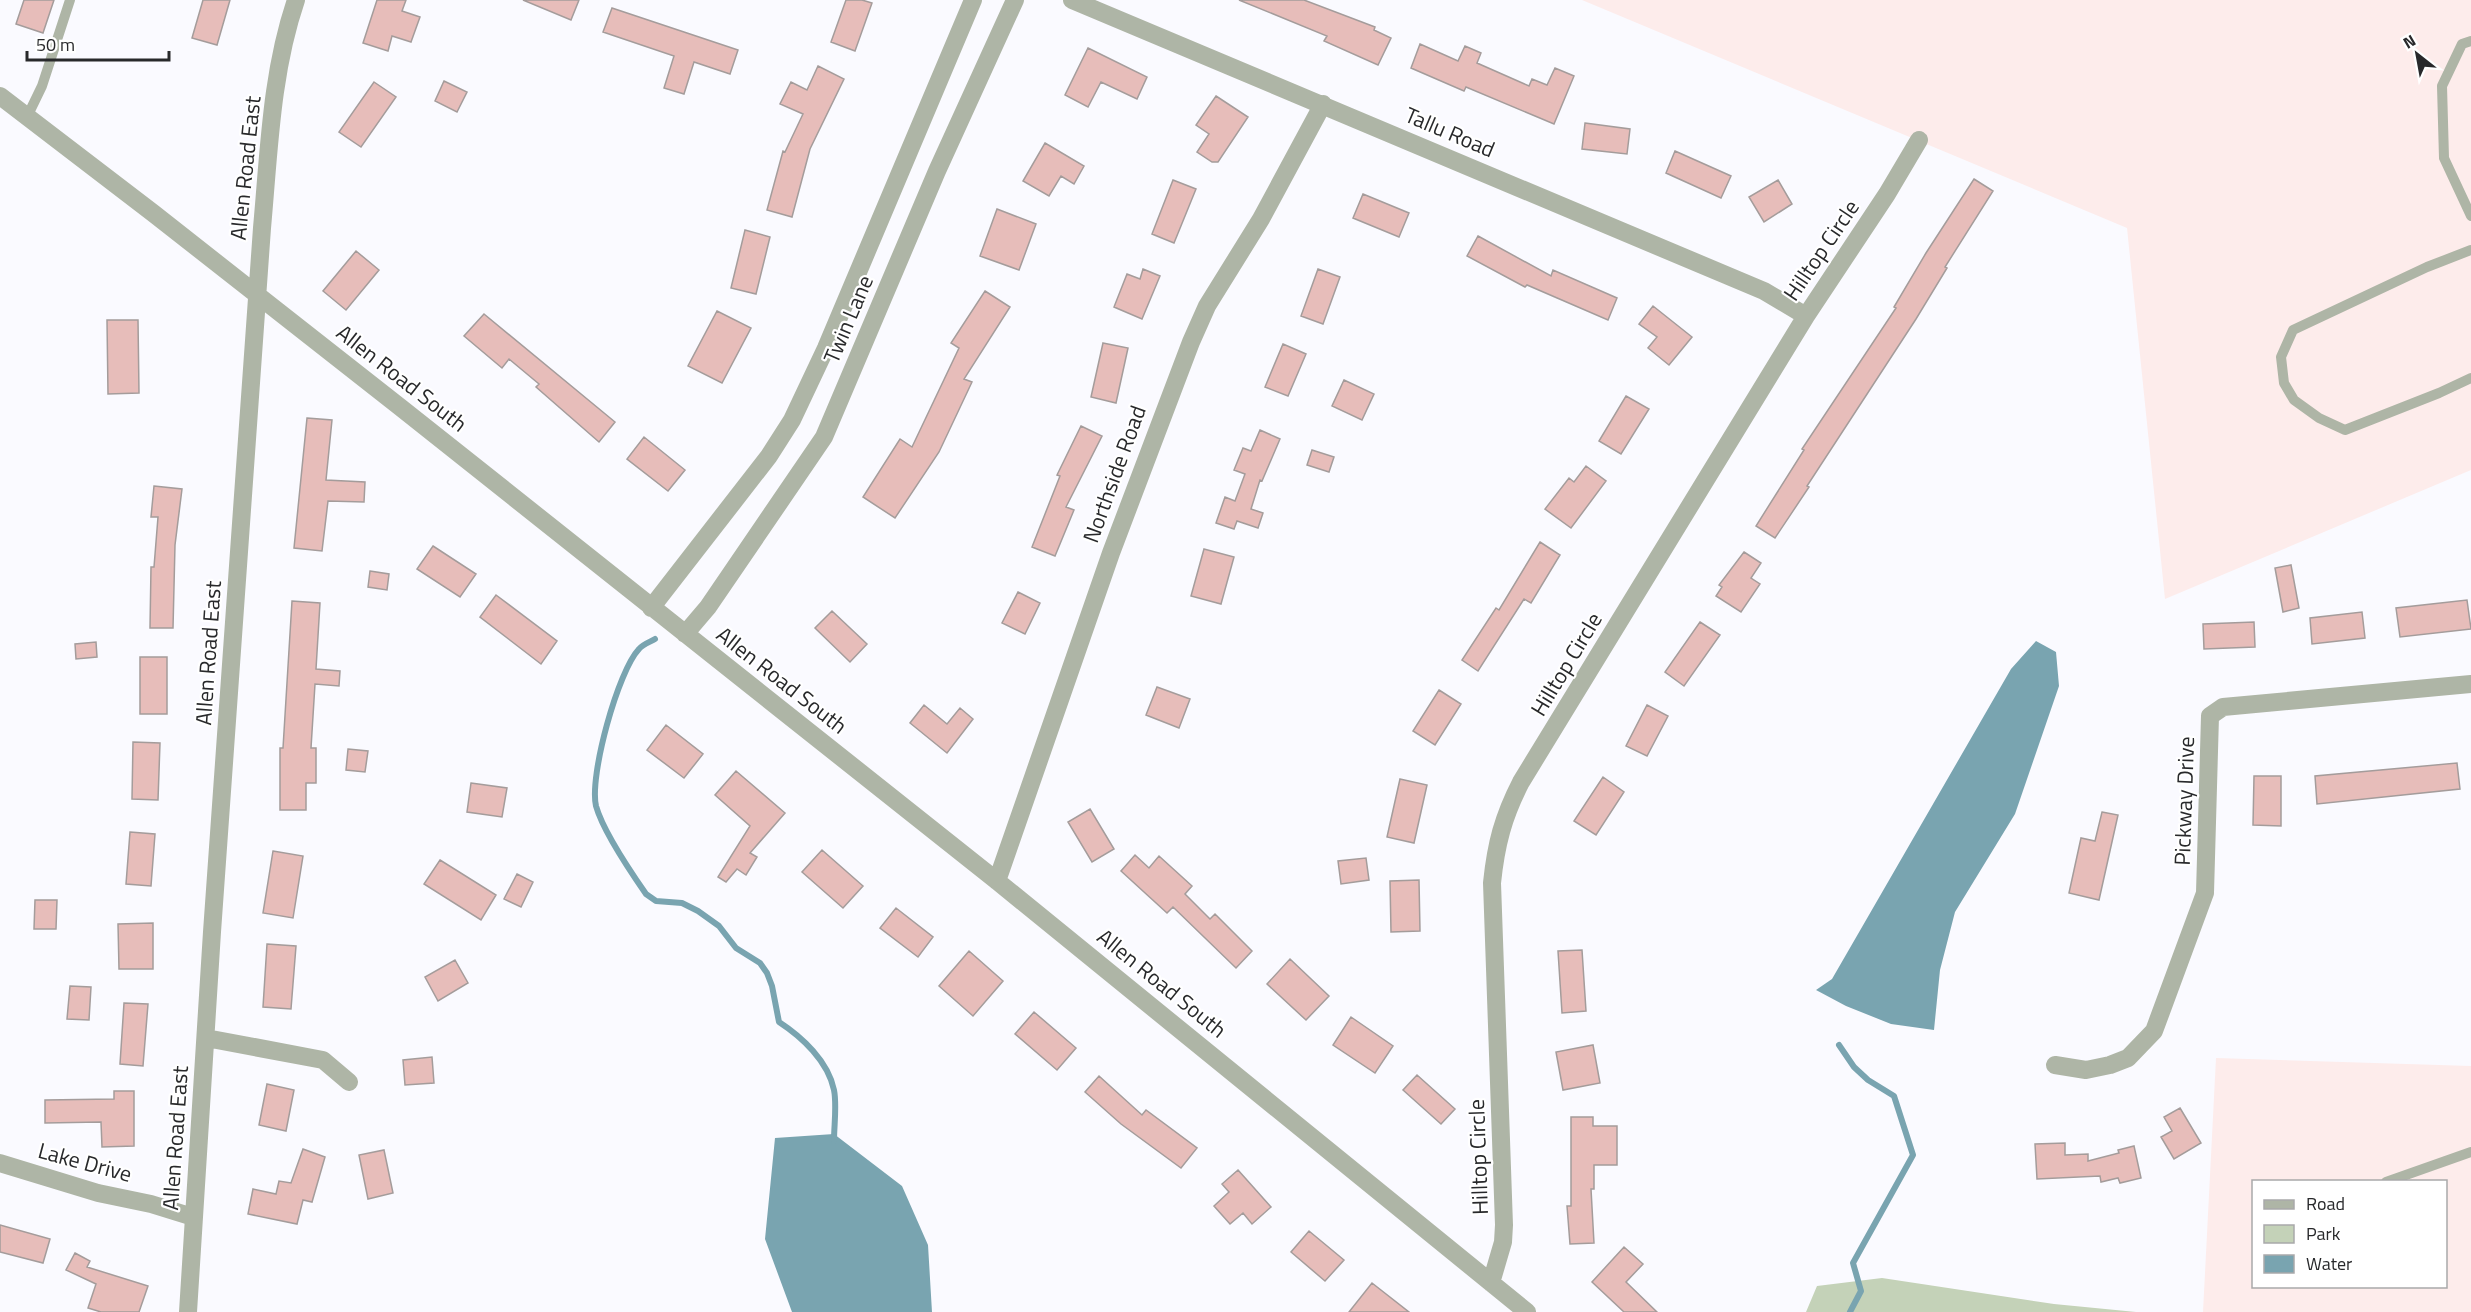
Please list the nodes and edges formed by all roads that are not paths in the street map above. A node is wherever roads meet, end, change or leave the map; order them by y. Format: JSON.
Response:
{"nodes":[{"id":1,"x":70,"y":0,"type":"edge"},
{"id":2,"x":296,"y":0,"type":"edge"},
{"id":3,"x":973,"y":0,"type":"edge"},
{"id":4,"x":1015,"y":0,"type":"edge"},
{"id":5,"x":1072,"y":0,"type":"edge"},
{"id":6,"x":2471,"y":40,"type":"edge"},
{"id":7,"x":0,"y":96,"type":"edge"},
{"id":8,"x":1323,"y":104,"type":"junction"},
{"id":9,"x":27,"y":117,"type":"junction"},
{"id":10,"x":1919,"y":140,"type":"dead end"},
{"id":11,"x":2471,"y":216,"type":"edge"},
{"id":12,"x":2471,"y":250,"type":"edge"},
{"id":13,"x":258,"y":296,"type":"junction"},
{"id":14,"x":1806,"y":316,"type":"junction"},
{"id":15,"x":2471,"y":378,"type":"edge"},
{"id":16,"x":651,"y":608,"type":"junction"},
{"id":17,"x":685,"y":634,"type":"junction"},
{"id":18,"x":2471,"y":684,"type":"edge"},
{"id":19,"x":997,"y":881,"type":"junction"},
{"id":20,"x":206,"y":1038,"type":"junction"},
{"id":21,"x":2055,"y":1065,"type":"dead end"},
{"id":22,"x":349,"y":1082,"type":"dead end"},
{"id":23,"x":2471,"y":1152,"type":"edge"},
{"id":24,"x":0,"y":1163,"type":"edge"},
{"id":25,"x":2392,"y":1180,"type":"edge"},
{"id":26,"x":193,"y":1217,"type":"junction"},
{"id":27,"x":1491,"y":1282,"type":"junction"},
{"id":28,"x":188,"y":1312,"type":"edge"},
{"id":29,"x":1527,"y":1312,"type":"edge"}],
"edges":[{"from":1,"to":9,"type":"lane"},
{"from":2,"to":13,"type":"street","name":"Allen Road East"},
{"from":3,"to":16,"type":"street","name":"Twin Lane"},
{"from":4,"to":17,"type":"street","name":"Twin Lane"},
{"from":5,"to":8,"type":"street","name":"Tallu Road"},
{"from":6,"to":11,"type":"lane"},
{"from":7,"to":9,"type":"street","name":"Allen Road South"},
{"from":8,"to":14,"type":"street","name":"Tallu Road"},
{"from":8,"to":19,"type":"street","name":"Northside Road"},
{"from":9,"to":13,"type":"street","name":"Allen Road South"},
{"from":10,"to":14,"type":"street","name":"Hilltop Circle"},
{"from":12,"to":15,"type":"lane"},
{"from":13,"to":16,"type":"street","name":"Allen Road South"},
{"from":13,"to":20,"type":"street","name":"Allen Road East"},
{"from":14,"to":27,"type":"street","name":"Hilltop Circle"},
{"from":16,"to":17,"type":"street","name":"Allen Road South"},
{"from":17,"to":19,"type":"street","name":"Allen Road South"},
{"from":18,"to":21,"type":"street","name":"Pickway Drive"},
{"from":19,"to":27,"type":"street","name":"Allen Road South"},
{"from":20,"to":22,"type":"street"},
{"from":20,"to":26,"type":"street","name":"Allen Road East"},
{"from":23,"to":25,"type":"lane"},
{"from":24,"to":26,"type":"street","name":"Lake Drive"},
{"from":26,"to":28,"type":"street","name":"Allen Road East"},
{"from":27,"to":29,"type":"street","name":"Allen Road South"}]}
